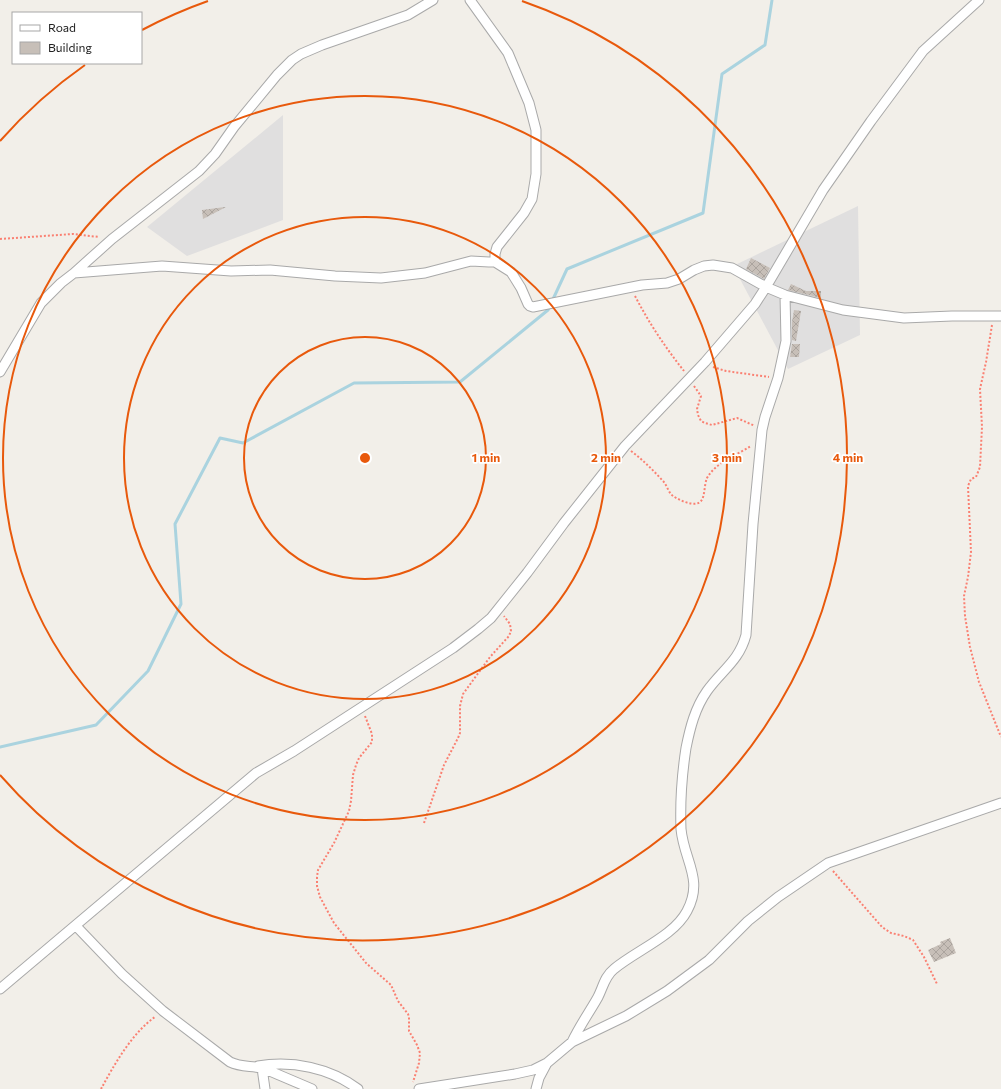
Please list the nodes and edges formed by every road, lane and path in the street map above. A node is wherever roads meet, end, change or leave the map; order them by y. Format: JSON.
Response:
{"nodes":[{"id":1,"x":433,"y":0,"type":"edge"},
{"id":2,"x":470,"y":0,"type":"edge"},
{"id":3,"x":979,"y":0,"type":"edge"},
{"id":4,"x":0,"y":239,"type":"edge"},
{"id":5,"x":112,"y":239,"type":"junction"},
{"id":6,"x":495,"y":262,"type":"junction"},
{"id":7,"x":74,"y":273,"type":"junction"},
{"id":8,"x":766,"y":287,"type":"junction"},
{"id":9,"x":631,"y":288,"type":"junction"},
{"id":10,"x":786,"y":295,"type":"junction"},
{"id":11,"x":997,"y":316,"type":"edge"},
{"id":12,"x":705,"y":362,"type":"junction"},
{"id":13,"x":0,"y":372,"type":"edge"},
{"id":14,"x":689,"y":378,"type":"junction"},
{"id":15,"x":778,"y":378,"type":"junction"},
{"id":16,"x":762,"y":434,"type":"junction"},
{"id":17,"x":625,"y":446,"type":"junction"},
{"id":18,"x":498,"y":609,"type":"junction"},
{"id":19,"x":361,"y":707,"type":"junction"},
{"id":20,"x":1001,"y":737,"type":"edge"},
{"id":21,"x":1001,"y":803,"type":"edge"},
{"id":22,"x":424,"y":823,"type":"dead end"},
{"id":23,"x":828,"y":863,"type":"junction"},
{"id":24,"x":76,"y":926,"type":"junction"},
{"id":25,"x":937,"y":984,"type":"dead end"},
{"id":26,"x":0,"y":989,"type":"edge"},
{"id":27,"x":163,"y":1011,"type":"junction"},
{"id":28,"x":572,"y":1042,"type":"junction"},
{"id":29,"x":547,"y":1063,"type":"junction"},
{"id":30,"x":258,"y":1067,"type":"junction"},
{"id":31,"x":416,"y":1086,"type":"edge"},
{"id":32,"x":101,"y":1089,"type":"edge"},
{"id":33,"x":265,"y":1089,"type":"edge"},
{"id":34,"x":312,"y":1089,"type":"edge"},
{"id":35,"x":358,"y":1089,"type":"edge"},
{"id":36,"x":536,"y":1089,"type":"edge"}],
"edges":[{"from":1,"to":5,"type":"street"},
{"from":2,"to":6,"type":"street"},
{"from":3,"to":8,"type":"street"},
{"from":4,"to":5,"type":"path"},
{"from":5,"to":7,"type":"street"},
{"from":6,"to":7,"type":"street"},
{"from":6,"to":9,"type":"street"},
{"from":7,"to":13,"type":"street"},
{"from":8,"to":9,"type":"street"},
{"from":8,"to":10,"type":"street"},
{"from":8,"to":12,"type":"street"},
{"from":9,"to":14,"type":"path"},
{"from":10,"to":11,"type":"street"},
{"from":10,"to":15,"type":"street"},
{"from":11,"to":20,"type":"path"},
{"from":12,"to":14,"type":"street"},
{"from":12,"to":15,"type":"path"},
{"from":14,"to":16,"type":"path"},
{"from":14,"to":17,"type":"street"},
{"from":15,"to":16,"type":"street"},
{"from":16,"to":17,"type":"path"},
{"from":16,"to":28,"type":"street"},
{"from":17,"to":18,"type":"street"},
{"from":18,"to":19,"type":"street"},
{"from":18,"to":22,"type":"path"},
{"from":19,"to":24,"type":"street"},
{"from":19,"to":31,"type":"path"},
{"from":21,"to":23,"type":"street"},
{"from":23,"to":25,"type":"path"},
{"from":23,"to":28,"type":"street"},
{"from":24,"to":26,"type":"street"},
{"from":24,"to":27,"type":"street"},
{"from":27,"to":30,"type":"street"},
{"from":27,"to":32,"type":"path"},
{"from":28,"to":29,"type":"street"},
{"from":29,"to":31,"type":"street"},
{"from":29,"to":36,"type":"street"},
{"from":30,"to":33,"type":"street"},
{"from":30,"to":34,"type":"street"},
{"from":30,"to":35,"type":"street"}]}
